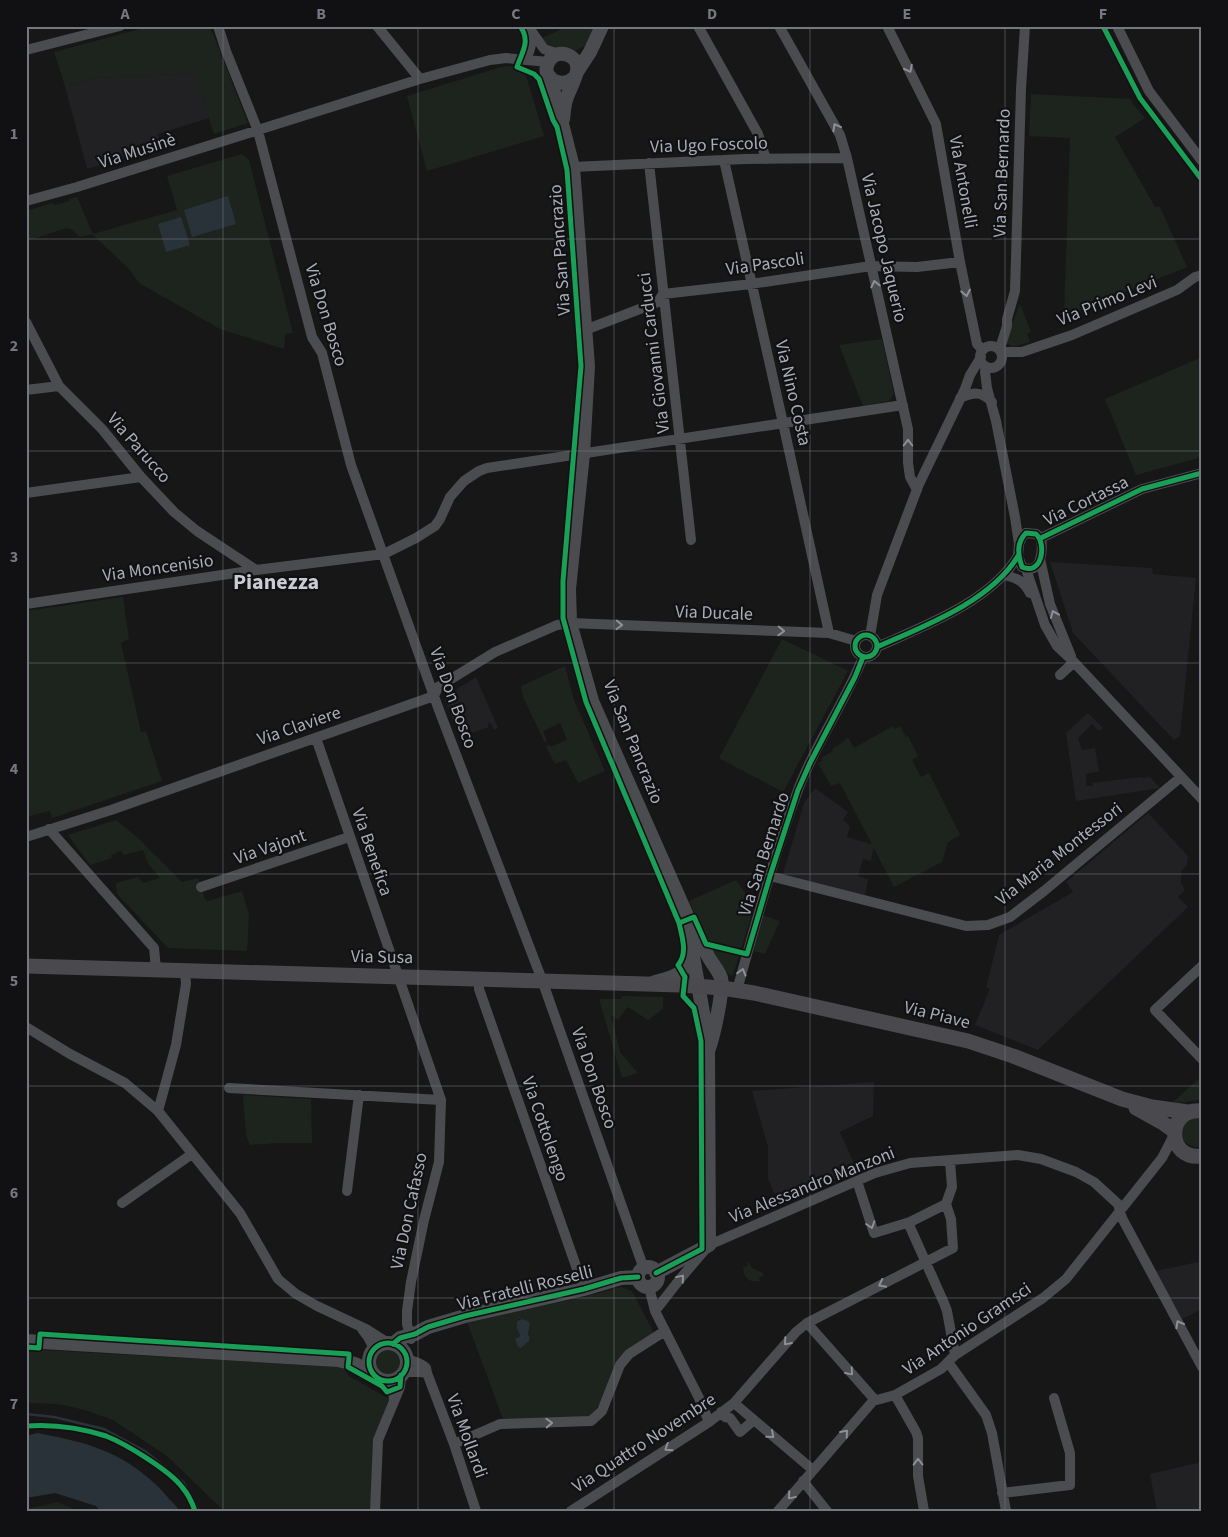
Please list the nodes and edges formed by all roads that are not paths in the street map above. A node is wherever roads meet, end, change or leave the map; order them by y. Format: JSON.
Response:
{"nodes":[{"id":1,"x":120,"y":26,"type":"edge"},
{"id":2,"x":218,"y":26,"type":"edge"},
{"id":3,"x":376,"y":26,"type":"edge"},
{"id":4,"x":698,"y":26,"type":"edge"},
{"id":5,"x":779,"y":26,"type":"edge"},
{"id":6,"x":886,"y":26,"type":"edge"},
{"id":7,"x":1025,"y":26,"type":"edge"},
{"id":8,"x":1117,"y":26,"type":"edge"},
{"id":9,"x":529,"y":28,"type":"edge"},
{"id":10,"x":600,"y":29,"type":"edge"},
{"id":11,"x":26,"y":50,"type":"edge"},
{"id":12,"x":522,"y":59,"type":"junction"},
{"id":13,"x":553,"y":63,"type":"junction"},
{"id":14,"x":576,"y":75,"type":"junction"},
{"id":15,"x":420,"y":79,"type":"junction"},
{"id":16,"x":563,"y":125,"type":"junction"},
{"id":17,"x":258,"y":130,"type":"junction"},
{"id":18,"x":847,"y":158,"type":"junction"},
{"id":19,"x":766,"y":159,"type":"junction"},
{"id":20,"x":724,"y":160,"type":"junction"},
{"id":21,"x":1202,"y":161,"type":"edge"},
{"id":22,"x":649,"y":163,"type":"junction"},
{"id":23,"x":573,"y":167,"type":"junction"},
{"id":24,"x":26,"y":201,"type":"edge"},
{"id":25,"x":960,"y":262,"type":"junction"},
{"id":26,"x":871,"y":266,"type":"junction"},
{"id":27,"x":1202,"y":274,"type":"edge"},
{"id":28,"x":751,"y":284,"type":"junction"},
{"id":29,"x":663,"y":294,"type":"junction"},
{"id":30,"x":1007,"y":319,"type":"junction"},
{"id":31,"x":26,"y":322,"type":"edge"},
{"id":32,"x":585,"y":330,"type":"junction"},
{"id":33,"x":1001,"y":352,"type":"junction"},
{"id":34,"x":1022,"y":352,"type":"junction"},
{"id":35,"x":988,"y":360,"type":"junction"},
{"id":36,"x":59,"y":386,"type":"junction"},
{"id":37,"x":26,"y":390,"type":"edge"},
{"id":38,"x":963,"y":394,"type":"junction"},
{"id":39,"x":992,"y":402,"type":"junction"},
{"id":40,"x":903,"y":405,"type":"junction"},
{"id":41,"x":783,"y":423,"type":"junction"},
{"id":42,"x":680,"y":440,"type":"junction"},
{"id":43,"x":583,"y":454,"type":"junction"},
{"id":44,"x":1202,"y":473,"type":"edge"},
{"id":45,"x":141,"y":477,"type":"junction"},
{"id":46,"x":917,"y":490,"type":"junction"},
{"id":47,"x":26,"y":493,"type":"edge"},
{"id":48,"x":1016,"y":517,"type":"junction"},
{"id":49,"x":1038,"y":536,"type":"junction"},
{"id":50,"x":691,"y":540,"type":"dead end"},
{"id":51,"x":1019,"y":544,"type":"junction"},
{"id":52,"x":384,"y":554,"type":"junction"},
{"id":53,"x":1018,"y":556,"type":"junction"},
{"id":54,"x":1040,"y":560,"type":"junction"},
{"id":55,"x":1024,"y":568,"type":"junction"},
{"id":56,"x":256,"y":570,"type":"junction"},
{"id":57,"x":1008,"y":576,"type":"junction"},
{"id":58,"x":998,"y":581,"type":"junction"},
{"id":59,"x":26,"y":604,"type":"edge"},
{"id":60,"x":1039,"y":608,"type":"junction"},
{"id":61,"x":570,"y":624,"type":"junction"},
{"id":62,"x":829,"y":633,"type":"junction"},
{"id":63,"x":870,"y":636,"type":"junction"},
{"id":64,"x":856,"y":641,"type":"junction"},
{"id":65,"x":877,"y":647,"type":"junction"},
{"id":66,"x":863,"y":657,"type":"junction"},
{"id":67,"x":1073,"y":661,"type":"junction"},
{"id":68,"x":1060,"y":675,"type":"dead end"},
{"id":69,"x":434,"y":696,"type":"junction"},
{"id":70,"x":316,"y":738,"type":"junction"},
{"id":71,"x":1181,"y":777,"type":"junction"},
{"id":72,"x":1202,"y":799,"type":"edge"},
{"id":73,"x":49,"y":829,"type":"junction"},
{"id":74,"x":26,"y":836,"type":"edge"},
{"id":75,"x":349,"y":837,"type":"junction"},
{"id":76,"x":770,"y":876,"type":"junction"},
{"id":77,"x":201,"y":887,"type":"dead end"},
{"id":78,"x":689,"y":920,"type":"junction"},
{"id":79,"x":692,"y":944,"type":"junction"},
{"id":80,"x":709,"y":959,"type":"junction"},
{"id":81,"x":26,"y":966,"type":"edge"},
{"id":82,"x":1202,"y":966,"type":"edge"},
{"id":83,"x":156,"y":969,"type":"junction"},
{"id":84,"x":186,"y":971,"type":"junction"},
{"id":85,"x":397,"y":976,"type":"junction"},
{"id":86,"x":479,"y":978,"type":"junction"},
{"id":87,"x":542,"y":980,"type":"junction"},
{"id":88,"x":648,"y":984,"type":"junction"},
{"id":89,"x":700,"y":986,"type":"junction"},
{"id":90,"x":730,"y":989,"type":"junction"},
{"id":91,"x":26,"y":1027,"type":"edge"},
{"id":92,"x":708,"y":1051,"type":"junction"},
{"id":93,"x":1202,"y":1059,"type":"edge"},
{"id":94,"x":228,"y":1088,"type":"dead end"},
{"id":95,"x":359,"y":1095,"type":"junction"},
{"id":96,"x":1122,"y":1099,"type":"junction"},
{"id":97,"x":441,"y":1100,"type":"junction"},
{"id":98,"x":158,"y":1111,"type":"junction"},
{"id":99,"x":1197,"y":1111,"type":"edge"},
{"id":100,"x":1174,"y":1133,"type":"junction"},
{"id":101,"x":1182,"y":1151,"type":"junction"},
{"id":102,"x":192,"y":1154,"type":"junction"},
{"id":103,"x":1162,"y":1158,"type":"junction"},
{"id":104,"x":1200,"y":1158,"type":"edge"},
{"id":105,"x":950,"y":1161,"type":"junction"},
{"id":106,"x":857,"y":1180,"type":"junction"},
{"id":107,"x":347,"y":1191,"type":"dead end"},
{"id":108,"x":122,"y":1203,"type":"dead end"},
{"id":109,"x":946,"y":1204,"type":"junction"},
{"id":110,"x":1120,"y":1211,"type":"junction"},
{"id":111,"x":910,"y":1222,"type":"junction"},
{"id":112,"x":706,"y":1247,"type":"junction"},
{"id":113,"x":925,"y":1262,"type":"junction"},
{"id":114,"x":646,"y":1273,"type":"junction"},
{"id":115,"x":649,"y":1287,"type":"joint"},
{"id":116,"x":584,"y":1289,"type":"junction"},
{"id":117,"x":655,"y":1311,"type":"junction"},
{"id":118,"x":807,"y":1323,"type":"junction"},
{"id":119,"x":358,"y":1325,"type":"junction"},
{"id":120,"x":665,"y":1331,"type":"junction"},
{"id":121,"x":412,"y":1336,"type":"junction"},
{"id":122,"x":26,"y":1341,"type":"edge"},
{"id":123,"x":391,"y":1344,"type":"junction"},
{"id":124,"x":373,"y":1350,"type":"junction"},
{"id":125,"x":952,"y":1359,"type":"junction"},
{"id":126,"x":338,"y":1360,"type":"junction"},
{"id":127,"x":1202,"y":1367,"type":"edge"},
{"id":128,"x":401,"y":1368,"type":"junction"},
{"id":129,"x":371,"y":1372,"type":"junction"},
{"id":130,"x":895,"y":1395,"type":"junction"},
{"id":131,"x":699,"y":1398,"type":"junction"},
{"id":132,"x":1054,"y":1398,"type":"dead end"},
{"id":133,"x":875,"y":1400,"type":"junction"},
{"id":134,"x":727,"y":1408,"type":"junction"},
{"id":135,"x":754,"y":1420,"type":"junction"},
{"id":136,"x":709,"y":1422,"type":"junction"},
{"id":137,"x":454,"y":1444,"type":"junction"},
{"id":138,"x":813,"y":1470,"type":"junction"},
{"id":139,"x":803,"y":1481,"type":"junction"},
{"id":140,"x":1002,"y":1493,"type":"junction"},
{"id":141,"x":375,"y":1511,"type":"edge"},
{"id":142,"x":476,"y":1511,"type":"edge"},
{"id":143,"x":571,"y":1511,"type":"edge"},
{"id":144,"x":778,"y":1511,"type":"edge"},
{"id":145,"x":827,"y":1511,"type":"edge"},
{"id":146,"x":924,"y":1511,"type":"edge"},
{"id":147,"x":1006,"y":1511,"type":"edge"}],
"edges":[{"from":1,"to":11,"type":"street"},
{"from":2,"to":17,"type":"street"},
{"from":3,"to":15,"type":"street"},
{"from":4,"to":19,"type":"street"},
{"from":18,"to":5,"type":"street","name":"Via Jacopo Jaquerio","one_way":true},
{"from":6,"to":25,"type":"street","name":"Via Antonelli","one_way":true},
{"from":7,"to":30,"type":"street","name":"Via San Bernardo"},
{"from":8,"to":21,"type":"street"},
{"from":9,"to":12,"type":"street"},
{"from":9,"to":13,"type":"street"},
{"from":10,"to":13,"type":"street"},
{"from":10,"to":14,"type":"street","name":"Via San Pancrazio"},
{"from":12,"to":13,"type":"street","name":"Via Musinè"},
{"from":12,"to":15,"type":"street","name":"Via Musinè"},
{"from":13,"to":14,"type":"street"},
{"from":13,"to":14,"type":"street"},
{"from":13,"to":16,"type":"street","name":"Via San Pancrazio"},
{"from":14,"to":16,"type":"street","name":"Via San Pancrazio"},
{"from":15,"to":17,"type":"street","name":"Via Musinè"},
{"from":16,"to":23,"type":"street","name":"Via San Pancrazio"},
{"from":17,"to":24,"type":"street","name":"Via Musinè"},
{"from":17,"to":52,"type":"street","name":"Via Don Bosco"},
{"from":18,"to":19,"type":"street","name":"Via Ugo Foscolo"},
{"from":18,"to":26,"type":"street","name":"Via Jacopo Jaquerio"},
{"from":19,"to":20,"type":"street","name":"Via Ugo Foscolo"},
{"from":20,"to":22,"type":"street","name":"Via Ugo Foscolo"},
{"from":20,"to":28,"type":"street","name":"Via Nino Costa"},
{"from":22,"to":23,"type":"street","name":"Via Ugo Foscolo"},
{"from":22,"to":29,"type":"street","name":"Via Giovanni Carducci"},
{"from":23,"to":32,"type":"street","name":"Via San Pancrazio"},
{"from":25,"to":26,"type":"street","name":"Via Pascoli"},
{"from":25,"to":35,"type":"street","name":"Via Antonelli","one_way":true},
{"from":26,"to":28,"type":"street","name":"Via Pascoli"},
{"from":40,"to":26,"type":"street","name":"Via Jacopo Jaquerio","one_way":true},
{"from":27,"to":34,"type":"street","name":"Via Primo Levi"},
{"from":28,"to":29,"type":"street","name":"Via Pascoli"},
{"from":28,"to":41,"type":"street","name":"Via Nino Costa"},
{"from":29,"to":32,"type":"street","name":"Via Pascoli"},
{"from":29,"to":42,"type":"street","name":"Via Giovanni Carducci"},
{"from":30,"to":33,"type":"street","name":"Via San Bernardo"},
{"from":30,"to":35,"type":"street","name":"Via San Bernardo"},
{"from":31,"to":36,"type":"street","name":"Via Parucco"},
{"from":32,"to":43,"type":"street","name":"Via San Pancrazio"},
{"from":33,"to":34,"type":"street","name":"Via Primo Levi"},
{"from":33,"to":35,"type":"street","name":"Via San Bernardo"},
{"from":34,"to":35,"type":"street","name":"Via Primo Levi"},
{"from":35,"to":38,"type":"street","name":"Via San Bernardo"},
{"from":35,"to":39,"type":"street"},
{"from":36,"to":37,"type":"street"},
{"from":36,"to":45,"type":"street","name":"Via Parucco"},
{"from":38,"to":39,"type":"street"},
{"from":38,"to":46,"type":"street","name":"Via San Bernardo"},
{"from":39,"to":48,"type":"street"},
{"from":40,"to":41,"type":"street","name":"Via Moncenisio"},
{"from":46,"to":40,"type":"street","name":"Via Jacopo Jaquerio","one_way":true},
{"from":41,"to":42,"type":"street","name":"Via Moncenisio"},
{"from":41,"to":62,"type":"street","name":"Via Nino Costa"},
{"from":42,"to":43,"type":"street","name":"Via Moncenisio"},
{"from":42,"to":50,"type":"street","name":"Via Giovanni Carducci"},
{"from":43,"to":52,"type":"street","name":"Via Moncenisio"},
{"from":43,"to":61,"type":"street","name":"Via San Pancrazio"},
{"from":44,"to":49,"type":"street","name":"Via Cortassa"},
{"from":45,"to":47,"type":"street"},
{"from":45,"to":56,"type":"street","name":"Via Parucco"},
{"from":46,"to":63,"type":"street","name":"Via San Bernardo"},
{"from":48,"to":49,"type":"street"},
{"from":48,"to":51,"type":"street"},
{"from":49,"to":51,"type":"street","name":"Via Cortassa"},
{"from":49,"to":54,"type":"street"},
{"from":51,"to":53,"type":"street"},
{"from":52,"to":56,"type":"street","name":"Via Moncenisio"},
{"from":52,"to":69,"type":"street","name":"Via Don Bosco"},
{"from":53,"to":55,"type":"street"},
{"from":53,"to":58,"type":"street"},
{"from":54,"to":55,"type":"street"},
{"from":67,"to":54,"type":"street","one_way":true},
{"from":55,"to":57,"type":"street"},
{"from":55,"to":60,"type":"street"},
{"from":56,"to":59,"type":"street","name":"Via Moncenisio"},
{"from":57,"to":58,"type":"street"},
{"from":57,"to":60,"type":"street"},
{"from":58,"to":65,"type":"street"},
{"from":60,"to":67,"type":"street"},
{"from":61,"to":62,"type":"street","name":"Via Ducale","one_way":true},
{"from":61,"to":69,"type":"street","name":"Via Claviere"},
{"from":61,"to":78,"type":"street","name":"Via San Pancrazio"},
{"from":62,"to":64,"type":"street","name":"Via Ducale"},
{"from":63,"to":64,"type":"street"},
{"from":63,"to":65,"type":"street"},
{"from":64,"to":66,"type":"street"},
{"from":65,"to":66,"type":"street"},
{"from":66,"to":76,"type":"street","name":"Via San Bernardo"},
{"from":67,"to":68,"type":"street"},
{"from":67,"to":71,"type":"street"},
{"from":69,"to":70,"type":"street","name":"Via Claviere"},
{"from":69,"to":87,"type":"street","name":"Via Don Bosco"},
{"from":70,"to":73,"type":"street","name":"Via Claviere"},
{"from":70,"to":75,"type":"street","name":"Via Benefica"},
{"from":71,"to":72,"type":"street"},
{"from":71,"to":76,"type":"street","name":"Via Maria Montessori"},
{"from":73,"to":74,"type":"street","name":"Via Claviere"},
{"from":73,"to":83,"type":"street"},
{"from":75,"to":77,"type":"street","name":"Via Vajont"},
{"from":75,"to":85,"type":"street","name":"Via Benefica"},
{"from":90,"to":76,"type":"street","name":"Via San Bernardo","one_way":true},
{"from":78,"to":79,"type":"street"},
{"from":78,"to":80,"type":"street"},
{"from":79,"to":88,"type":"street"},
{"from":79,"to":89,"type":"street"},
{"from":80,"to":89,"type":"street"},
{"from":80,"to":90,"type":"street"},
{"from":81,"to":83,"type":"main road","name":"Via Susa"},
{"from":82,"to":93,"type":"street"},
{"from":83,"to":84,"type":"main road","name":"Via Susa"},
{"from":84,"to":85,"type":"main road","name":"Via Susa"},
{"from":84,"to":98,"type":"street"},
{"from":85,"to":86,"type":"main road","name":"Via Susa"},
{"from":85,"to":97,"type":"street","name":"Via Don Cafasso"},
{"from":86,"to":87,"type":"main road","name":"Via Susa"},
{"from":86,"to":116,"type":"street","name":"Via Cottolengo"},
{"from":87,"to":88,"type":"main road","name":"Via Susa"},
{"from":87,"to":114,"type":"street","name":"Via Don Bosco"},
{"from":88,"to":89,"type":"main road","name":"Via Susa"},
{"from":89,"to":90,"type":"main road","name":"Via Susa"},
{"from":89,"to":92,"type":"street"},
{"from":90,"to":92,"type":"street"},
{"from":90,"to":96,"type":"main road","name":"Via Piave"},
{"from":91,"to":98,"type":"street"},
{"from":92,"to":112,"type":"street"},
{"from":94,"to":95,"type":"street"},
{"from":95,"to":97,"type":"street"},
{"from":95,"to":107,"type":"street"},
{"from":96,"to":99,"type":"main road","name":"Via Piave"},
{"from":96,"to":100,"type":"main road","name":"Via Piave"},
{"from":97,"to":121,"type":"street","name":"Via Don Cafasso"},
{"from":98,"to":102,"type":"street"},
{"from":99,"to":100,"type":"main road"},
{"from":100,"to":101,"type":"main road"},
{"from":100,"to":103,"type":"street","name":"Via Antonio Gramsci"},
{"from":101,"to":103,"type":"street"},
{"from":101,"to":104,"type":"main road"},
{"from":102,"to":108,"type":"street"},
{"from":102,"to":119,"type":"street"},
{"from":103,"to":110,"type":"street","name":"Via Antonio Gramsci"},
{"from":105,"to":106,"type":"street","name":"Via Alessandro Manzoni"},
{"from":105,"to":109,"type":"street"},
{"from":105,"to":110,"type":"street","name":"Via Alessandro Manzoni"},
{"from":106,"to":111,"type":"street","one_way":true},
{"from":106,"to":112,"type":"street","name":"Via Alessandro Manzoni"},
{"from":109,"to":111,"type":"street"},
{"from":109,"to":113,"type":"street","name":"Via Quattro Novembre"},
{"from":110,"to":125,"type":"street","name":"Via Antonio Gramsci"},
{"from":127,"to":110,"type":"street","name":"Via Alessandro Manzoni","one_way":true},
{"from":111,"to":113,"type":"street"},
{"from":112,"to":114,"type":"street","name":"Via Fratelli Rosselli"},
{"from":117,"to":112,"type":"street","one_way":true},
{"from":113,"to":118,"type":"street","name":"Via Quattro Novembre","one_way":true},
{"from":113,"to":125,"type":"street"},
{"from":114,"to":115,"type":"street"},
{"from":114,"to":116,"type":"street","name":"Via Fratelli Rosselli"},
{"from":115,"to":117,"type":"street"},
{"from":116,"to":121,"type":"street","name":"Via Fratelli Rosselli"},
{"from":117,"to":120,"type":"street"},
{"from":118,"to":133,"type":"street","one_way":true},
{"from":118,"to":134,"type":"street","name":"Via Quattro Novembre","one_way":true},
{"from":119,"to":123,"type":"street"},
{"from":119,"to":124,"type":"street"},
{"from":120,"to":131,"type":"street"},
{"from":137,"to":120,"type":"street","one_way":true},
{"from":121,"to":123,"type":"street","name":"Via Fratelli Rosselli"},
{"from":121,"to":128,"type":"street"},
{"from":122,"to":126,"type":"street"},
{"from":123,"to":124,"type":"street"},
{"from":123,"to":128,"type":"street"},
{"from":124,"to":126,"type":"street"},
{"from":124,"to":129,"type":"street"},
{"from":125,"to":130,"type":"street","name":"Via Antonio Gramsci"},
{"from":125,"to":140,"type":"street"},
{"from":126,"to":129,"type":"street"},
{"from":128,"to":129,"type":"street"},
{"from":128,"to":137,"type":"street","name":"Via Mollardi"},
{"from":128,"to":141,"type":"street"},
{"from":130,"to":133,"type":"street","name":"Via Antonio Gramsci"},
{"from":146,"to":130,"type":"street","one_way":true},
{"from":131,"to":134,"type":"street"},
{"from":131,"to":136,"type":"street"},
{"from":132,"to":140,"type":"street"},
{"from":138,"to":133,"type":"street","one_way":true},
{"from":134,"to":135,"type":"street"},
{"from":134,"to":135,"type":"street"},
{"from":134,"to":136,"type":"street","name":"Via Quattro Novembre"},
{"from":135,"to":138,"type":"street","one_way":true},
{"from":136,"to":143,"type":"street","name":"Via Quattro Novembre","one_way":true},
{"from":137,"to":142,"type":"street","name":"Via Mollardi"},
{"from":138,"to":139,"type":"street"},
{"from":139,"to":144,"type":"street","one_way":true},
{"from":139,"to":145,"type":"street"},
{"from":140,"to":147,"type":"street"}]}
